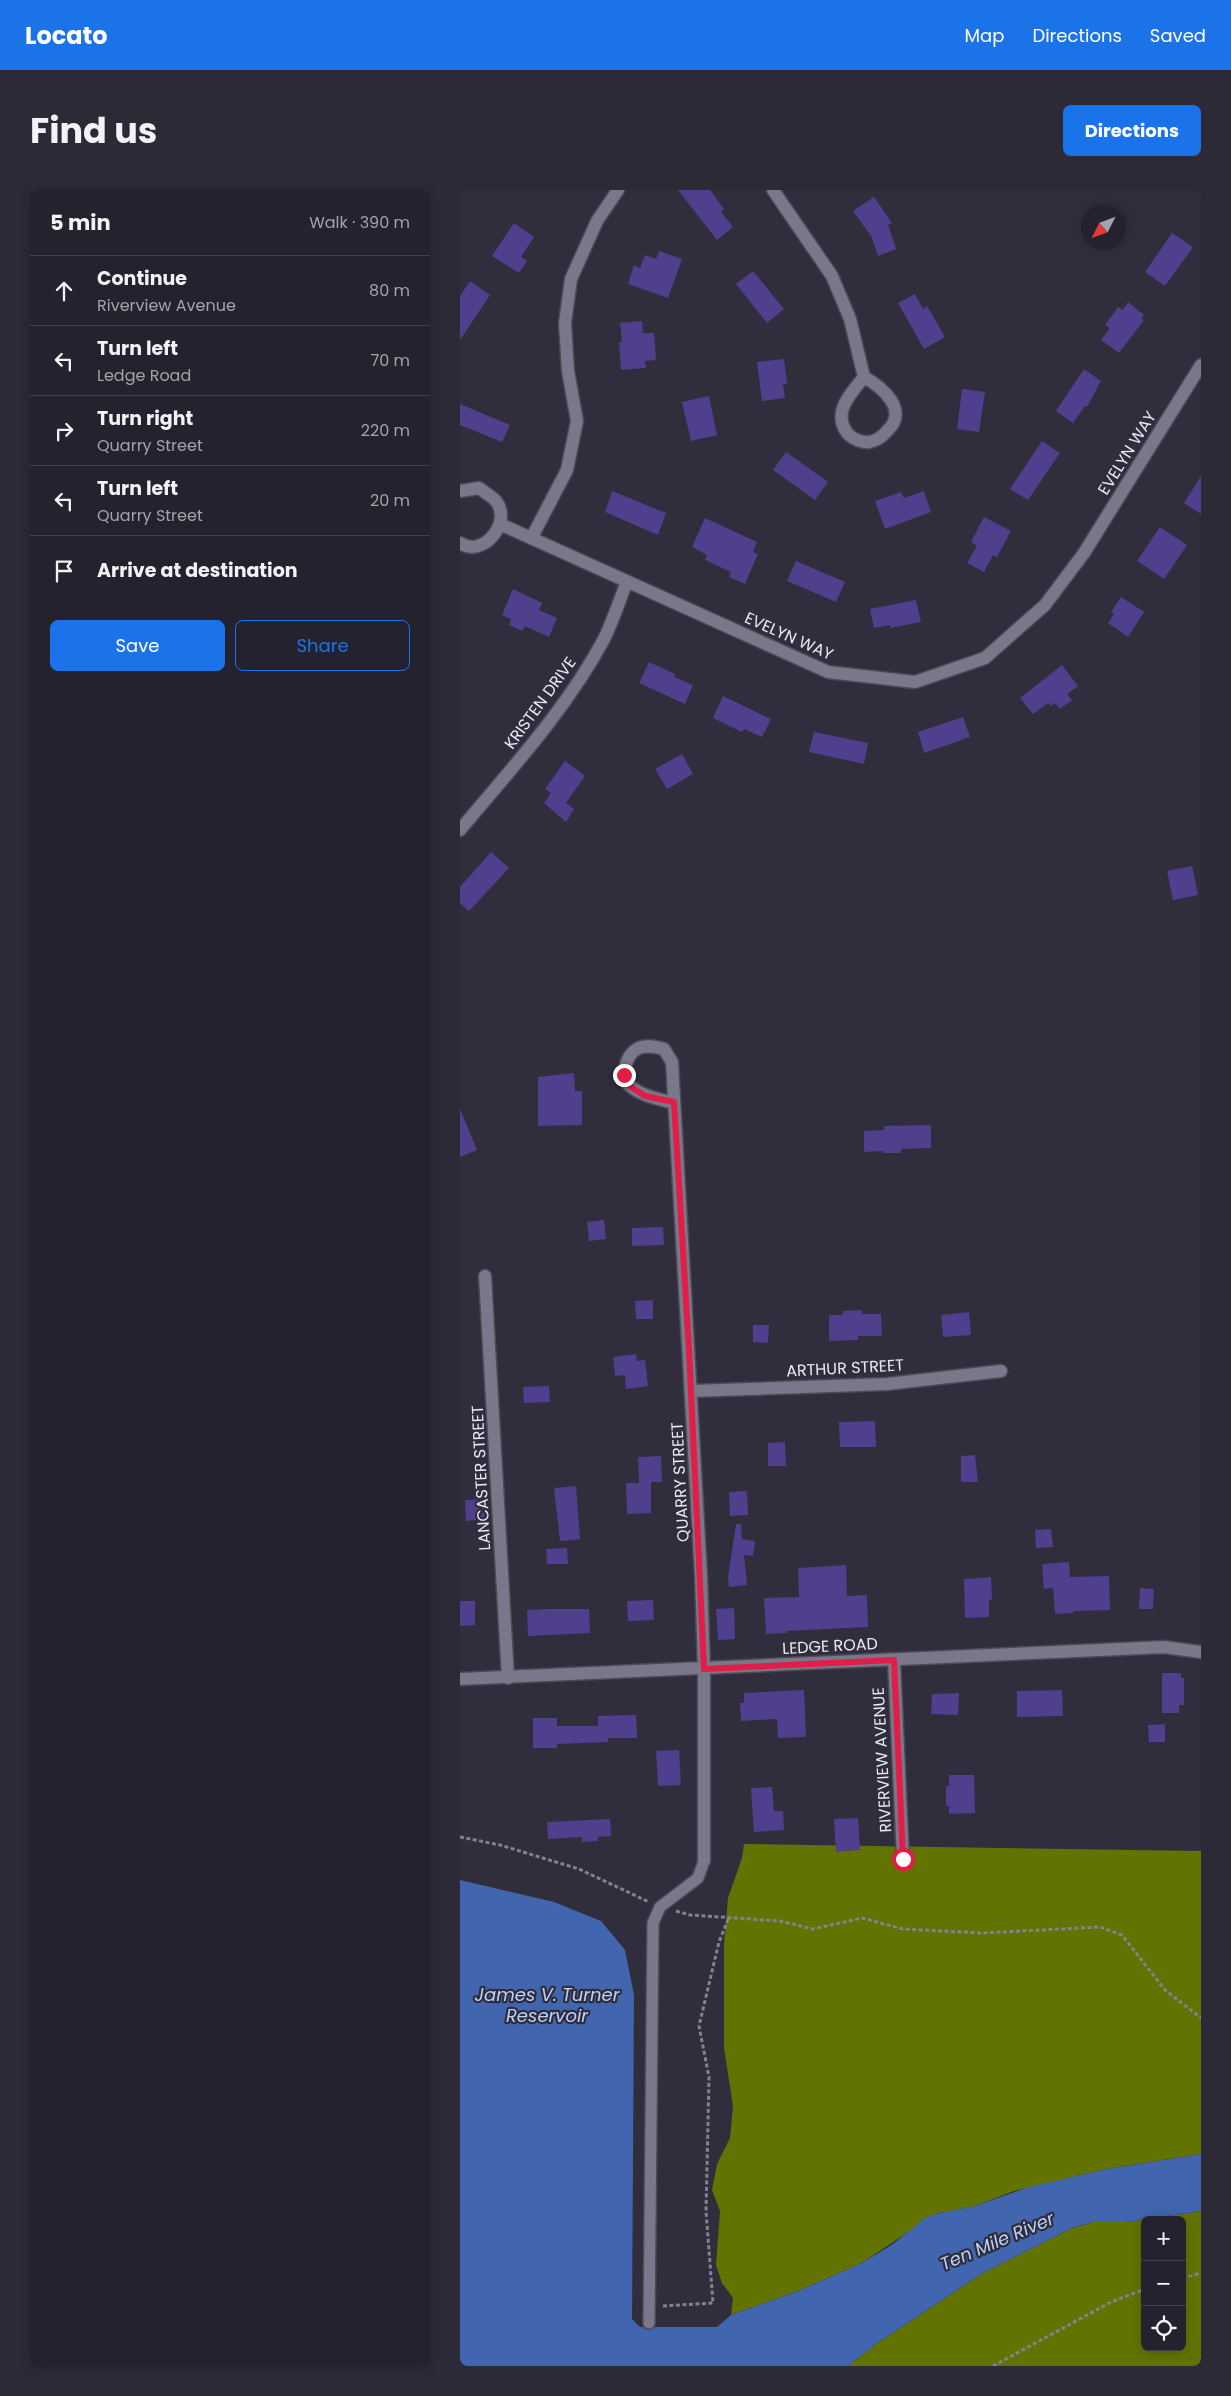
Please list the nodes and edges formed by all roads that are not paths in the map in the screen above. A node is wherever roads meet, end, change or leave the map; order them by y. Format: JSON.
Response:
{"nodes":[{"id":1,"x":618,"y":190,"type":"edge"},
{"id":2,"x":773,"y":190,"type":"edge"},
{"id":3,"x":1201,"y":364,"type":"edge"},
{"id":4,"x":864,"y":377,"type":"junction"},
{"id":5,"x":460,"y":490,"type":"edge"},
{"id":6,"x":500,"y":524,"type":"junction"},
{"id":7,"x":532,"y":537,"type":"junction"},
{"id":8,"x":460,"y":543,"type":"edge"},
{"id":9,"x":627,"y":582,"type":"junction"},
{"id":10,"x":460,"y":830,"type":"edge"},
{"id":11,"x":674,"y":1102,"type":"junction"},
{"id":12,"x":485,"y":1276,"type":"dead end"},
{"id":13,"x":1000,"y":1372,"type":"dead end"},
{"id":14,"x":691,"y":1391,"type":"junction"},
{"id":15,"x":1201,"y":1652,"type":"edge"},
{"id":16,"x":894,"y":1660,"type":"junction"},
{"id":17,"x":704,"y":1669,"type":"junction"},
{"id":18,"x":508,"y":1678,"type":"junction"},
{"id":19,"x":460,"y":1679,"type":"edge"},
{"id":20,"x":903,"y":1859,"type":"dead end"},
{"id":21,"x":704,"y":1861,"type":"joint"},
{"id":22,"x":649,"y":2323,"type":"dead end"}],
"edges":[{"from":1,"to":7,"type":"street"},
{"from":2,"to":4,"type":"street"},
{"from":3,"to":9,"type":"street","name":"EVELYN WAY"},
{"from":4,"to":4,"type":"street"},
{"from":5,"to":6,"type":"street"},
{"from":6,"to":7,"type":"street","name":"EVELYN WAY"},
{"from":6,"to":8,"type":"street"},
{"from":7,"to":9,"type":"street","name":"EVELYN WAY"},
{"from":9,"to":10,"type":"street","name":"KRISTEN DRIVE"},
{"from":11,"to":11,"type":"street","name":"QUARRY STREET"},
{"from":11,"to":14,"type":"street","name":"QUARRY STREET"},
{"from":12,"to":18,"type":"street","name":"LANCASTER STREET"},
{"from":13,"to":14,"type":"street","name":"ARTHUR STREET"},
{"from":14,"to":17,"type":"street","name":"QUARRY STREET"},
{"from":15,"to":16,"type":"street","name":"LEDGE ROAD"},
{"from":16,"to":17,"type":"street","name":"LEDGE ROAD"},
{"from":16,"to":20,"type":"street","name":"RIVERVIEW AVENUE"},
{"from":17,"to":18,"type":"street","name":"LEDGE ROAD"},
{"from":17,"to":21,"type":"street","name":"QUARRY STREET"},
{"from":18,"to":19,"type":"street","name":"LEDGE ROAD"},
{"from":21,"to":22,"type":"lane"}]}
